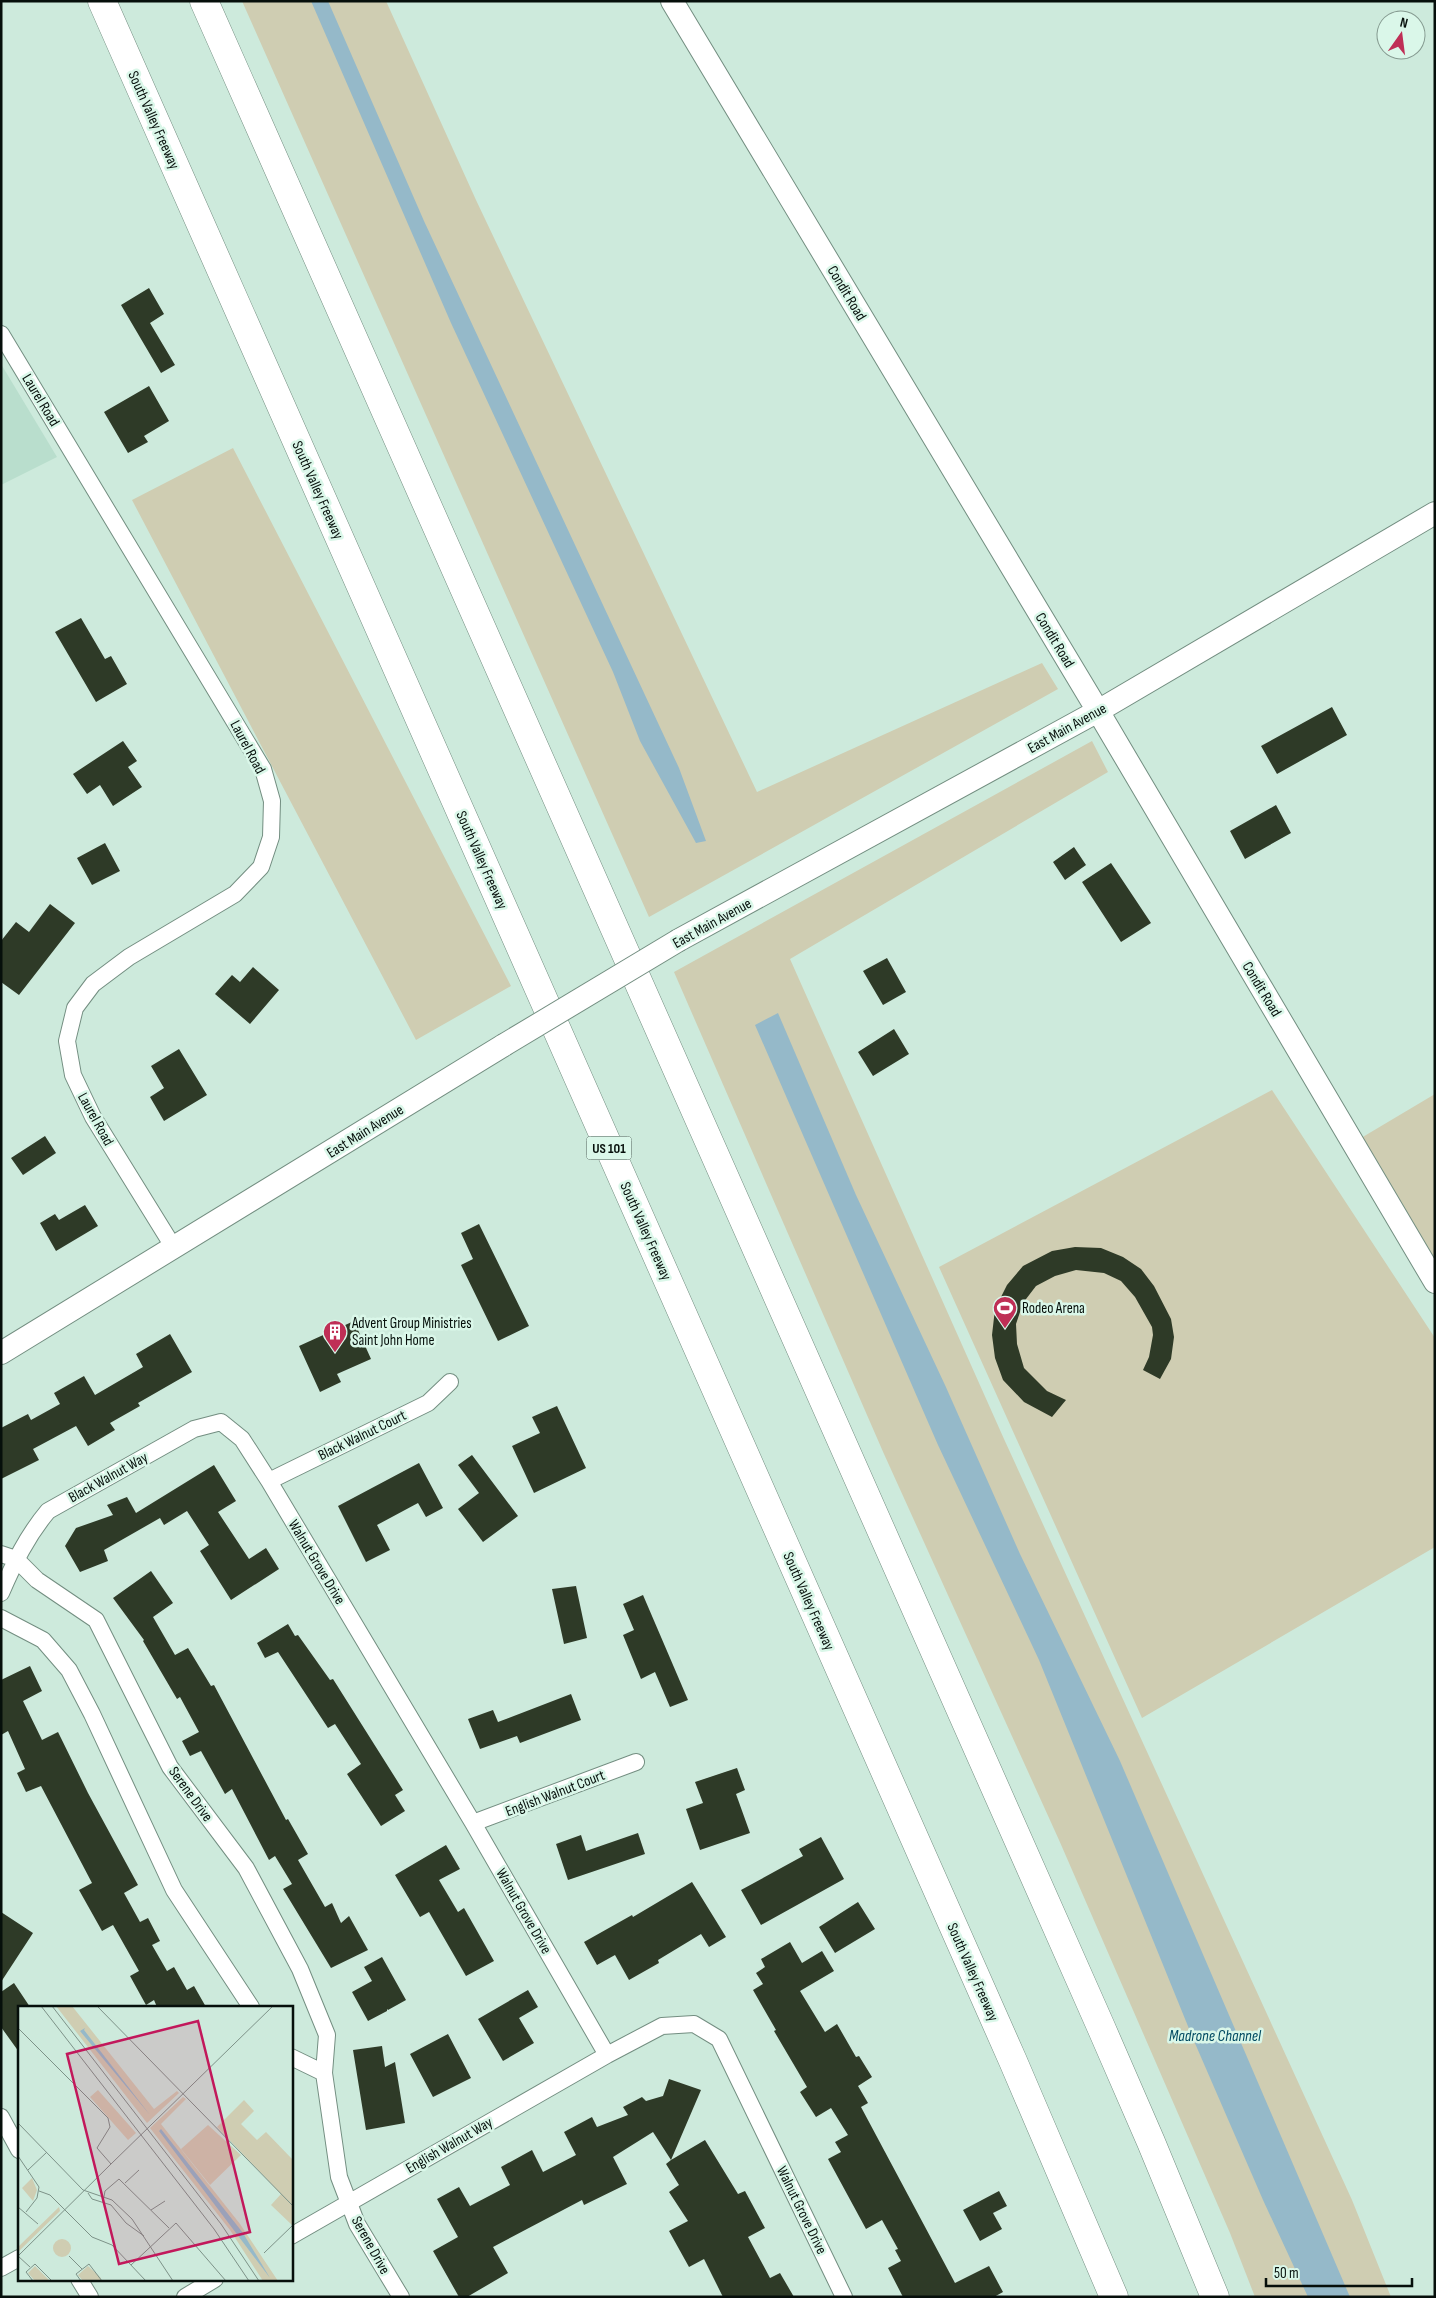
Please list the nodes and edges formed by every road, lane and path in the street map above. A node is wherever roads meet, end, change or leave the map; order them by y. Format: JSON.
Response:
{"nodes":[{"id":1,"x":102,"y":1,"type":"edge"},
{"id":2,"x":204,"y":1,"type":"edge"},
{"id":3,"x":672,"y":1,"type":"edge"},
{"id":4,"x":1,"y":334,"type":"edge"},
{"id":5,"x":1435,"y":513,"type":"edge"},
{"id":6,"x":1098,"y":712,"type":"junction"},
{"id":7,"x":174,"y":1248,"type":"junction"},
{"id":8,"x":1435,"y":1282,"type":"edge"},
{"id":9,"x":1,"y":1353,"type":"edge"},
{"id":10,"x":450,"y":1382,"type":"dead end"},
{"id":11,"x":221,"y":1422,"type":"joint"},
{"id":12,"x":269,"y":1481,"type":"junction"},
{"id":13,"x":9,"y":1557,"type":"edge"},
{"id":14,"x":1,"y":1593,"type":"edge"},
{"id":15,"x":1,"y":1618,"type":"edge"},
{"id":16,"x":636,"y":1762,"type":"dead end"},
{"id":17,"x":473,"y":1823,"type":"junction"},
{"id":18,"x":250,"y":2006,"type":"edge"},
{"id":19,"x":607,"y":2055,"type":"junction"},
{"id":20,"x":292,"y":2057,"type":"edge"},
{"id":21,"x":324,"y":2072,"type":"junction"},
{"id":22,"x":1,"y":2117,"type":"edge"},
{"id":23,"x":18,"y":2148,"type":"edge"},
{"id":24,"x":348,"y":2203,"type":"junction"},
{"id":25,"x":292,"y":2235,"type":"edge"},
{"id":26,"x":18,"y":2259,"type":"edge"},
{"id":27,"x":1,"y":2268,"type":"edge"},
{"id":28,"x":80,"y":2280,"type":"edge"},
{"id":29,"x":213,"y":2280,"type":"edge"},
{"id":30,"x":90,"y":2297,"type":"edge"},
{"id":31,"x":185,"y":2297,"type":"edge"},
{"id":32,"x":401,"y":2297,"type":"edge"},
{"id":33,"x":844,"y":2297,"type":"edge"},
{"id":34,"x":1114,"y":2297,"type":"edge"},
{"id":35,"x":1215,"y":2297,"type":"edge"}],
"edges":[{"from":1,"to":34,"type":"highway","name":"South Valley Freeway","number":"US 101"},
{"from":2,"to":35,"type":"highway"},
{"from":3,"to":6,"type":"street","name":"Condit Road"},
{"from":4,"to":7,"type":"street","name":"Laurel Road"},
{"from":5,"to":6,"type":"street","name":"East Main Avenue"},
{"from":6,"to":7,"type":"street","name":"East Main Avenue","bridge":true},
{"from":6,"to":8,"type":"street","name":"Condit Road"},
{"from":7,"to":9,"type":"street","name":"East Main Avenue"},
{"from":10,"to":12,"type":"street","name":"Black Walnut Court"},
{"from":11,"to":12,"type":"street","name":"Walnut Grove Drive"},
{"from":11,"to":13,"type":"street","name":"Black Walnut Way"},
{"from":12,"to":17,"type":"street","name":"Walnut Grove Drive"},
{"from":13,"to":14,"type":"street","name":"Black Walnut Way"},
{"from":13,"to":21,"type":"street","name":"Serene Drive"},
{"from":15,"to":18,"type":"street"},
{"from":16,"to":17,"type":"street","name":"English Walnut Court"},
{"from":17,"to":19,"type":"street","name":"Walnut Grove Drive"},
{"from":19,"to":24,"type":"street","name":"English Walnut Way"},
{"from":19,"to":33,"type":"street","name":"Walnut Grove Drive"},
{"from":20,"to":21,"type":"street"},
{"from":21,"to":24,"type":"street","name":"Serene Drive"},
{"from":22,"to":23,"type":"street"},
{"from":24,"to":25,"type":"street","name":"English Walnut Way"},
{"from":24,"to":32,"type":"street","name":"Serene Drive"},
{"from":26,"to":27,"type":"street"},
{"from":28,"to":30,"type":"street"},
{"from":29,"to":31,"type":"street"}]}
